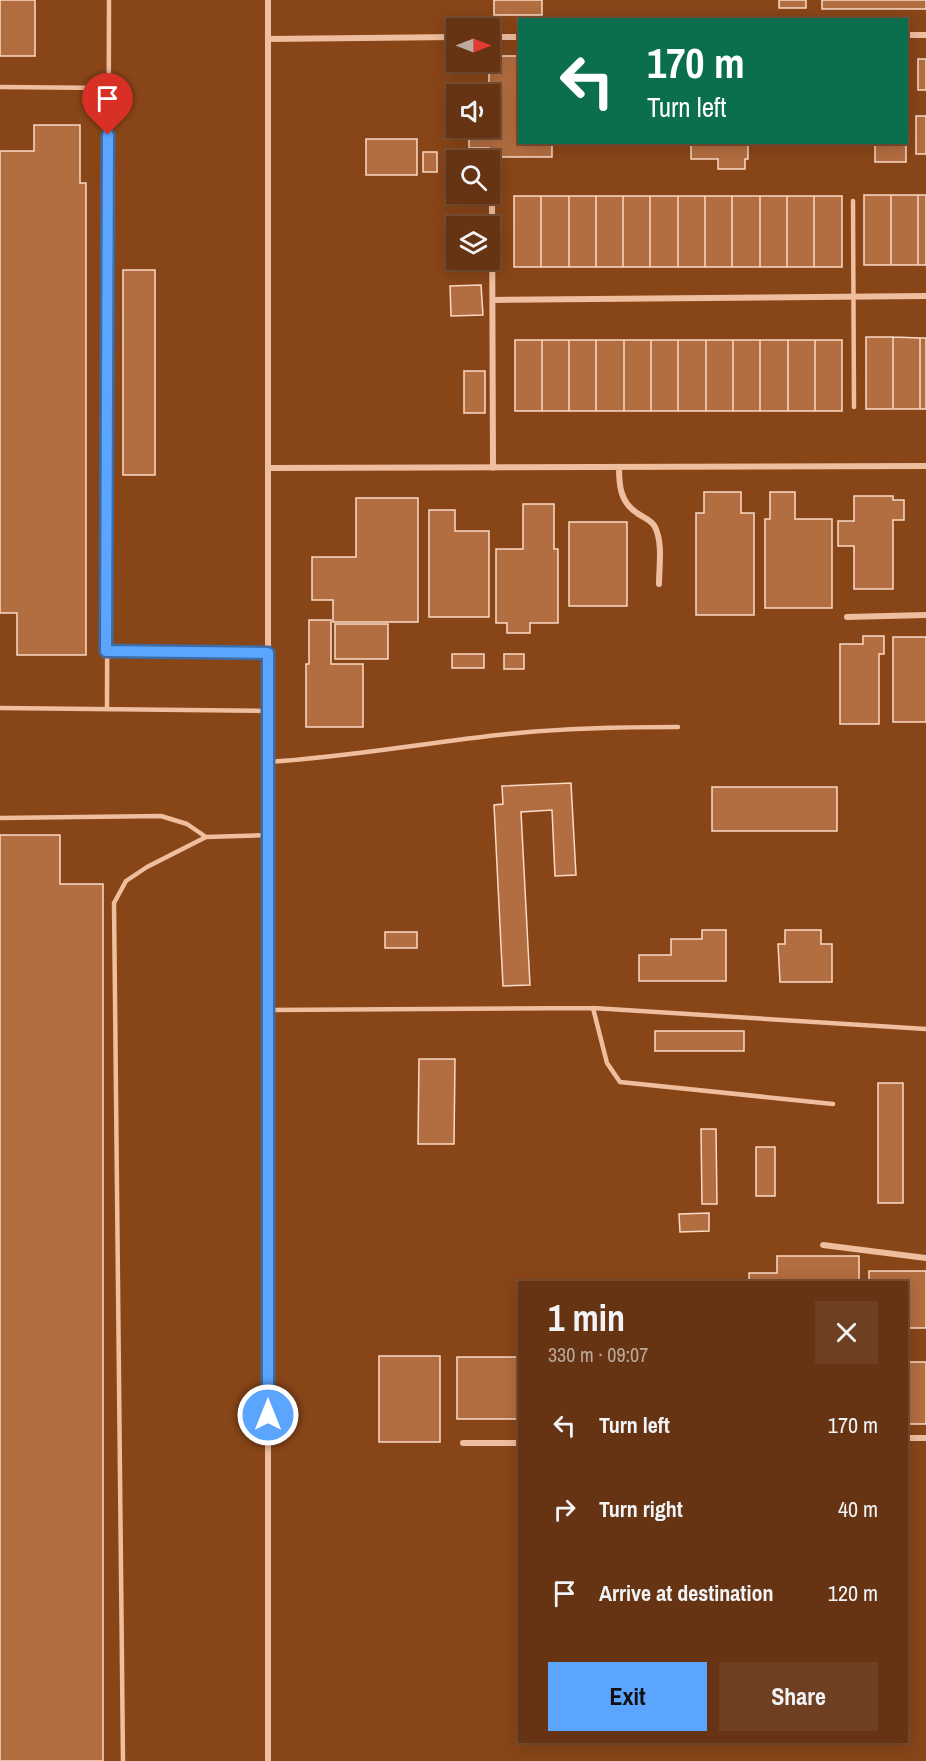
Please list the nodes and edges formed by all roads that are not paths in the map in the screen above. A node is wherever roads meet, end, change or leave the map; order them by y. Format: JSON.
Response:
{"nodes":[{"id":1,"x":109,"y":0,"type":"edge"},
{"id":2,"x":268,"y":0,"type":"edge"},
{"id":3,"x":908,"y":35,"type":"edge"},
{"id":4,"x":926,"y":35,"type":"edge"},
{"id":5,"x":446,"y":37,"type":"edge"},
{"id":6,"x":500,"y":37,"type":"edge"},
{"id":7,"x":518,"y":37,"type":"edge"},
{"id":8,"x":268,"y":39,"type":"junction"},
{"id":9,"x":0,"y":87,"type":"edge"},
{"id":10,"x":108,"y":88,"type":"junction"},
{"id":11,"x":854,"y":201,"type":"dead end"},
{"id":12,"x":492,"y":204,"type":"edge"},
{"id":13,"x":926,"y":296,"type":"edge"},
{"id":14,"x":854,"y":297,"type":"junction"},
{"id":15,"x":493,"y":300,"type":"junction"},
{"id":16,"x":854,"y":408,"type":"dead end"},
{"id":17,"x":926,"y":466,"type":"edge"},
{"id":18,"x":619,"y":467,"type":"junction"},
{"id":19,"x":268,"y":468,"type":"junction"},
{"id":20,"x":494,"y":468,"type":"junction"},
{"id":21,"x":659,"y":584,"type":"dead end"},
{"id":22,"x":926,"y":615,"type":"edge"},
{"id":23,"x":847,"y":617,"type":"dead end"},
{"id":24,"x":106,"y":651,"type":"junction"},
{"id":25,"x":268,"y":653,"type":"junction"},
{"id":26,"x":0,"y":708,"type":"edge"},
{"id":27,"x":106,"y":709,"type":"junction"},
{"id":28,"x":268,"y":711,"type":"junction"},
{"id":29,"x":678,"y":726,"type":"dead end"},
{"id":30,"x":268,"y":762,"type":"junction"},
{"id":31,"x":0,"y":818,"type":"edge"},
{"id":32,"x":268,"y":836,"type":"junction"},
{"id":33,"x":206,"y":837,"type":"junction"},
{"id":34,"x":592,"y":1008,"type":"junction"},
{"id":35,"x":268,"y":1010,"type":"junction"},
{"id":36,"x":926,"y":1029,"type":"edge"},
{"id":37,"x":833,"y":1104,"type":"dead end"},
{"id":38,"x":823,"y":1245,"type":"dead end"},
{"id":39,"x":926,"y":1258,"type":"edge"},
{"id":40,"x":908,"y":1438,"type":"edge"},
{"id":41,"x":926,"y":1438,"type":"edge"},
{"id":42,"x":463,"y":1443,"type":"dead end"},
{"id":43,"x":518,"y":1443,"type":"edge"},
{"id":44,"x":123,"y":1761,"type":"edge"},
{"id":45,"x":268,"y":1761,"type":"edge"}],
"edges":[{"from":1,"to":10,"type":"lane"},
{"from":2,"to":8,"type":"street"},
{"from":3,"to":4,"type":"street"},
{"from":5,"to":8,"type":"street"},
{"from":6,"to":7,"type":"street"},
{"from":8,"to":19,"type":"street"},
{"from":9,"to":10,"type":"lane"},
{"from":10,"to":24,"type":"lane"},
{"from":11,"to":14,"type":"lane"},
{"from":12,"to":15,"type":"street"},
{"from":13,"to":14,"type":"street"},
{"from":14,"to":15,"type":"street"},
{"from":14,"to":16,"type":"lane"},
{"from":15,"to":20,"type":"street"},
{"from":17,"to":18,"type":"street"},
{"from":18,"to":20,"type":"street"},
{"from":18,"to":21,"type":"street"},
{"from":19,"to":20,"type":"street"},
{"from":19,"to":25,"type":"street"},
{"from":22,"to":23,"type":"street"},
{"from":24,"to":25,"type":"lane"},
{"from":24,"to":27,"type":"lane"},
{"from":25,"to":28,"type":"street"},
{"from":26,"to":27,"type":"lane"},
{"from":27,"to":28,"type":"lane"},
{"from":28,"to":30,"type":"street"},
{"from":29,"to":30,"type":"lane"},
{"from":30,"to":32,"type":"street"},
{"from":31,"to":33,"type":"lane"},
{"from":32,"to":33,"type":"lane"},
{"from":32,"to":35,"type":"street"},
{"from":33,"to":44,"type":"lane"},
{"from":34,"to":35,"type":"lane"},
{"from":34,"to":36,"type":"lane"},
{"from":34,"to":37,"type":"lane"},
{"from":35,"to":45,"type":"street"},
{"from":38,"to":39,"type":"street"},
{"from":40,"to":41,"type":"street"},
{"from":42,"to":43,"type":"street"}]}
